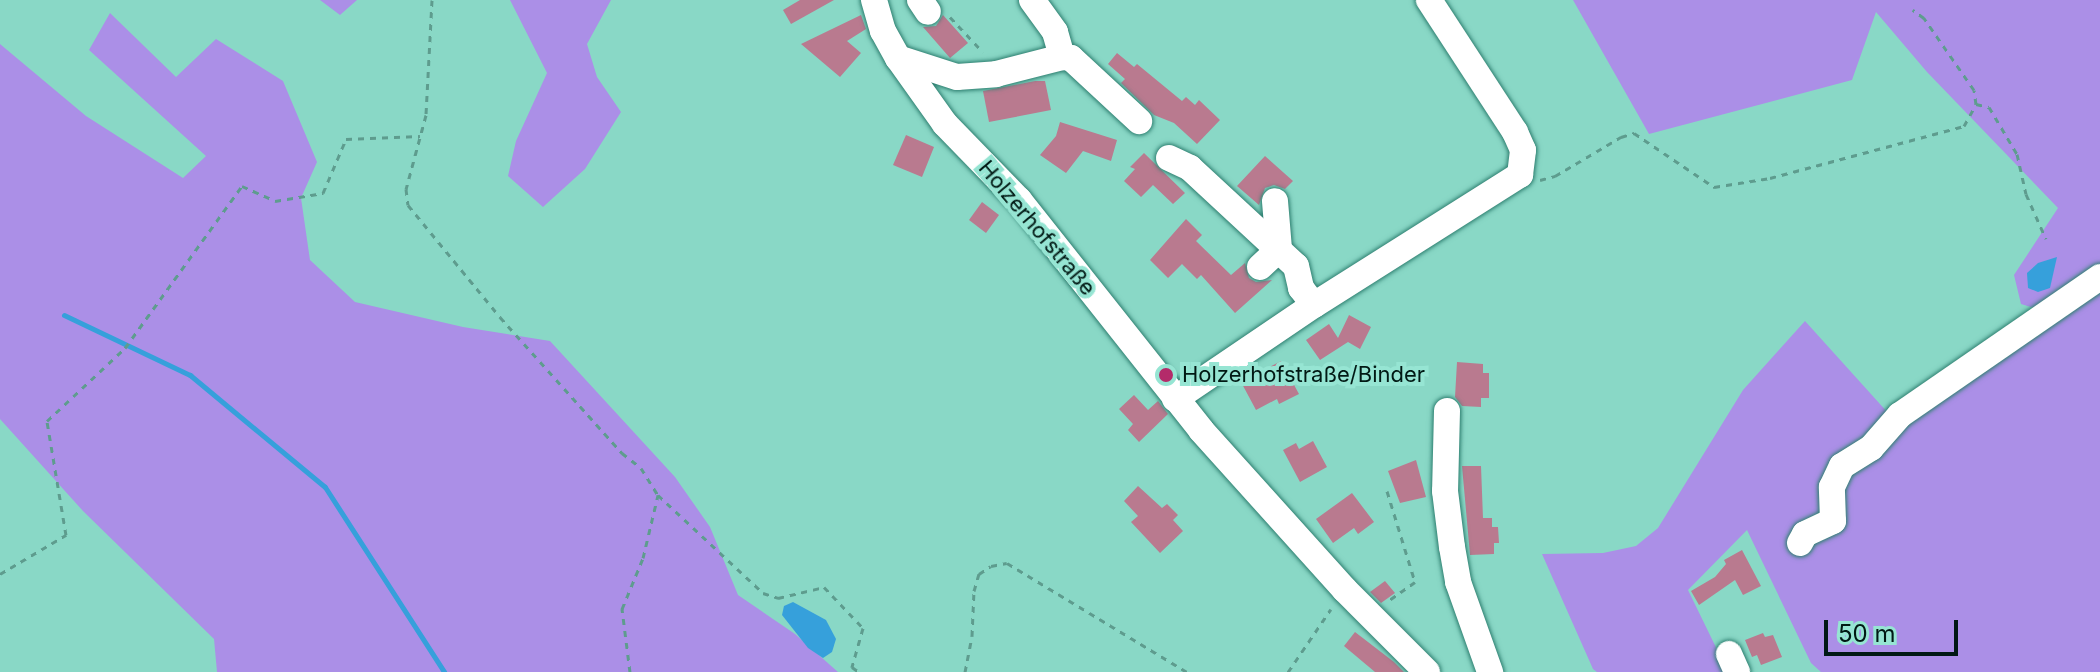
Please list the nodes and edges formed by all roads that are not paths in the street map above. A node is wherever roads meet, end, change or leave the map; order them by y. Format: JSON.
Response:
{"nodes":[{"id":1,"x":874,"y":0,"type":"edge"},
{"id":2,"x":1032,"y":0,"type":"edge"},
{"id":3,"x":1429,"y":0,"type":"edge"},
{"id":4,"x":1062,"y":57,"type":"junction"},
{"id":5,"x":898,"y":58,"type":"junction"},
{"id":6,"x":1139,"y":121,"type":"dead end"},
{"id":7,"x":1169,"y":158,"type":"dead end"},
{"id":8,"x":1275,"y":201,"type":"dead end"},
{"id":9,"x":1270,"y":258,"type":"junction"},
{"id":10,"x":2100,"y":277,"type":"edge"},
{"id":11,"x":1314,"y":305,"type":"junction"},
{"id":12,"x":1175,"y":399,"type":"junction"},
{"id":13,"x":1447,"y":411,"type":"dead end"},
{"id":14,"x":1800,"y":543,"type":"dead end"},
{"id":15,"x":1427,"y":672,"type":"edge"},
{"id":16,"x":1490,"y":672,"type":"edge"}],
"edges":[{"from":1,"to":5,"type":"street","name":"Holzerhofstraße"},
{"from":2,"to":4,"type":"street"},
{"from":3,"to":11,"type":"street"},
{"from":4,"to":5,"type":"street"},
{"from":4,"to":6,"type":"street"},
{"from":5,"to":12,"type":"street","name":"Holzerhofstraße"},
{"from":7,"to":9,"type":"street"},
{"from":8,"to":9,"type":"street"},
{"from":9,"to":11,"type":"street"},
{"from":10,"to":14,"type":"street"},
{"from":11,"to":12,"type":"street"},
{"from":12,"to":15,"type":"street","name":"Holzerhofstraße"},
{"from":13,"to":16,"type":"street"}]}
